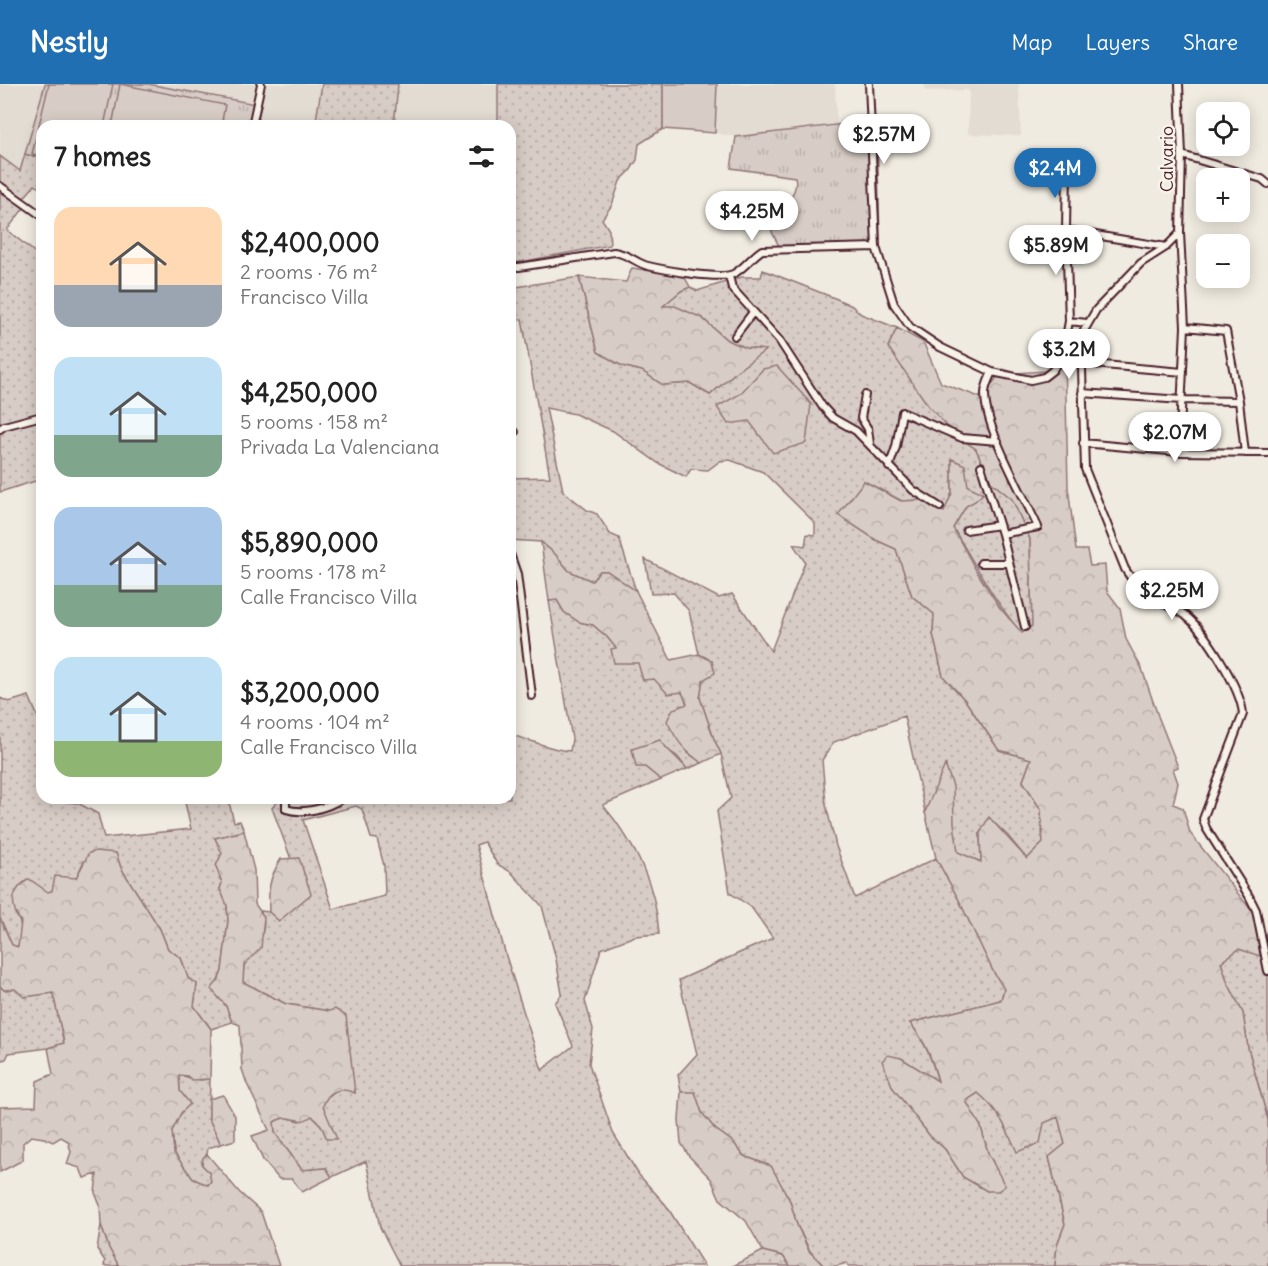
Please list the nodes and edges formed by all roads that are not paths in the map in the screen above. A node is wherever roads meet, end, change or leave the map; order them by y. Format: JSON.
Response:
{"nodes":[{"id":1,"x":261,"y":84,"type":"edge"},
{"id":2,"x":869,"y":84,"type":"edge"},
{"id":3,"x":1179,"y":84,"type":"edge"},
{"id":4,"x":253,"y":120,"type":"edge"},
{"id":5,"x":1182,"y":155,"type":"junction"},
{"id":6,"x":1068,"y":168,"type":"dead end"},
{"id":7,"x":1268,"y":184,"type":"edge"},
{"id":8,"x":0,"y":186,"type":"edge"},
{"id":9,"x":36,"y":212,"type":"edge"},
{"id":10,"x":1066,"y":230,"type":"junction"},
{"id":11,"x":1180,"y":233,"type":"junction"},
{"id":12,"x":876,"y":247,"type":"junction"},
{"id":13,"x":1166,"y":247,"type":"junction"},
{"id":14,"x":516,"y":267,"type":"edge"},
{"id":15,"x":729,"y":276,"type":"junction"},
{"id":16,"x":753,"y":312,"type":"junction"},
{"id":17,"x":1069,"y":321,"type":"junction"},
{"id":18,"x":1087,"y":323,"type":"junction"},
{"id":19,"x":1185,"y":327,"type":"junction"},
{"id":20,"x":735,"y":336,"type":"dead end"},
{"id":21,"x":1081,"y":363,"type":"junction"},
{"id":22,"x":992,"y":372,"type":"junction"},
{"id":23,"x":1183,"y":372,"type":"junction"},
{"id":24,"x":1082,"y":393,"type":"junction"},
{"id":25,"x":865,"y":395,"type":"dead end"},
{"id":26,"x":1182,"y":399,"type":"junction"},
{"id":27,"x":1239,"y":401,"type":"junction"},
{"id":28,"x":36,"y":418,"type":"edge"},
{"id":29,"x":0,"y":429,"type":"edge"},
{"id":30,"x":998,"y":441,"type":"junction"},
{"id":31,"x":1083,"y":443,"type":"junction"},
{"id":32,"x":870,"y":445,"type":"junction"},
{"id":33,"x":1179,"y":452,"type":"junction"},
{"id":34,"x":1245,"y":453,"type":"junction"},
{"id":35,"x":1268,"y":453,"type":"edge"},
{"id":36,"x":981,"y":466,"type":"dead end"},
{"id":37,"x":889,"y":467,"type":"junction"},
{"id":38,"x":940,"y":507,"type":"dead end"},
{"id":39,"x":999,"y":525,"type":"junction"},
{"id":40,"x":966,"y":530,"type":"dead end"},
{"id":41,"x":1002,"y":534,"type":"junction"},
{"id":42,"x":981,"y":563,"type":"dead end"},
{"id":43,"x":1009,"y":563,"type":"junction"},
{"id":44,"x":516,"y":571,"type":"edge"},
{"id":45,"x":1024,"y":627,"type":"dead end"},
{"id":46,"x":532,"y":696,"type":"dead end"},
{"id":47,"x":286,"y":804,"type":"edge"},
{"id":48,"x":331,"y":804,"type":"edge"},
{"id":49,"x":1267,"y":962,"type":"edge"},
{"id":50,"x":1268,"y":971,"type":"edge"}],
"edges":[{"from":1,"to":4,"type":"street"},
{"from":2,"to":12,"type":"street"},
{"from":3,"to":5,"type":"street","name":"Calvario"},
{"from":5,"to":7,"type":"street"},
{"from":5,"to":11,"type":"street","name":"Calvario"},
{"from":6,"to":10,"type":"street"},
{"from":8,"to":9,"type":"street"},
{"from":10,"to":13,"type":"street"},
{"from":10,"to":17,"type":"street"},
{"from":11,"to":13,"type":"street"},
{"from":11,"to":19,"type":"street","name":"Calvario"},
{"from":12,"to":15,"type":"street"},
{"from":12,"to":22,"type":"street"},
{"from":13,"to":18,"type":"street"},
{"from":14,"to":15,"type":"street"},
{"from":15,"to":16,"type":"street"},
{"from":16,"to":20,"type":"street"},
{"from":16,"to":32,"type":"street"},
{"from":17,"to":18,"type":"street"},
{"from":17,"to":22,"type":"street"},
{"from":18,"to":21,"type":"street"},
{"from":19,"to":23,"type":"street","name":"Calvario"},
{"from":19,"to":27,"type":"street"},
{"from":21,"to":23,"type":"street"},
{"from":21,"to":24,"type":"street"},
{"from":22,"to":30,"type":"street"},
{"from":23,"to":26,"type":"street","name":"Calvario"},
{"from":24,"to":26,"type":"street"},
{"from":24,"to":31,"type":"street"},
{"from":25,"to":32,"type":"street"},
{"from":26,"to":27,"type":"street"},
{"from":26,"to":33,"type":"street","name":"Calvario"},
{"from":27,"to":34,"type":"street"},
{"from":28,"to":29,"type":"street"},
{"from":30,"to":37,"type":"street"},
{"from":30,"to":41,"type":"street"},
{"from":31,"to":33,"type":"street"},
{"from":31,"to":49,"type":"street"},
{"from":32,"to":37,"type":"street"},
{"from":33,"to":34,"type":"street"},
{"from":34,"to":35,"type":"street"},
{"from":36,"to":39,"type":"street"},
{"from":37,"to":38,"type":"street"},
{"from":39,"to":40,"type":"street"},
{"from":39,"to":41,"type":"street"},
{"from":41,"to":43,"type":"street"},
{"from":42,"to":43,"type":"street"},
{"from":43,"to":45,"type":"street"},
{"from":44,"to":46,"type":"street"},
{"from":47,"to":48,"type":"street"},
{"from":49,"to":50,"type":"street"}]}
